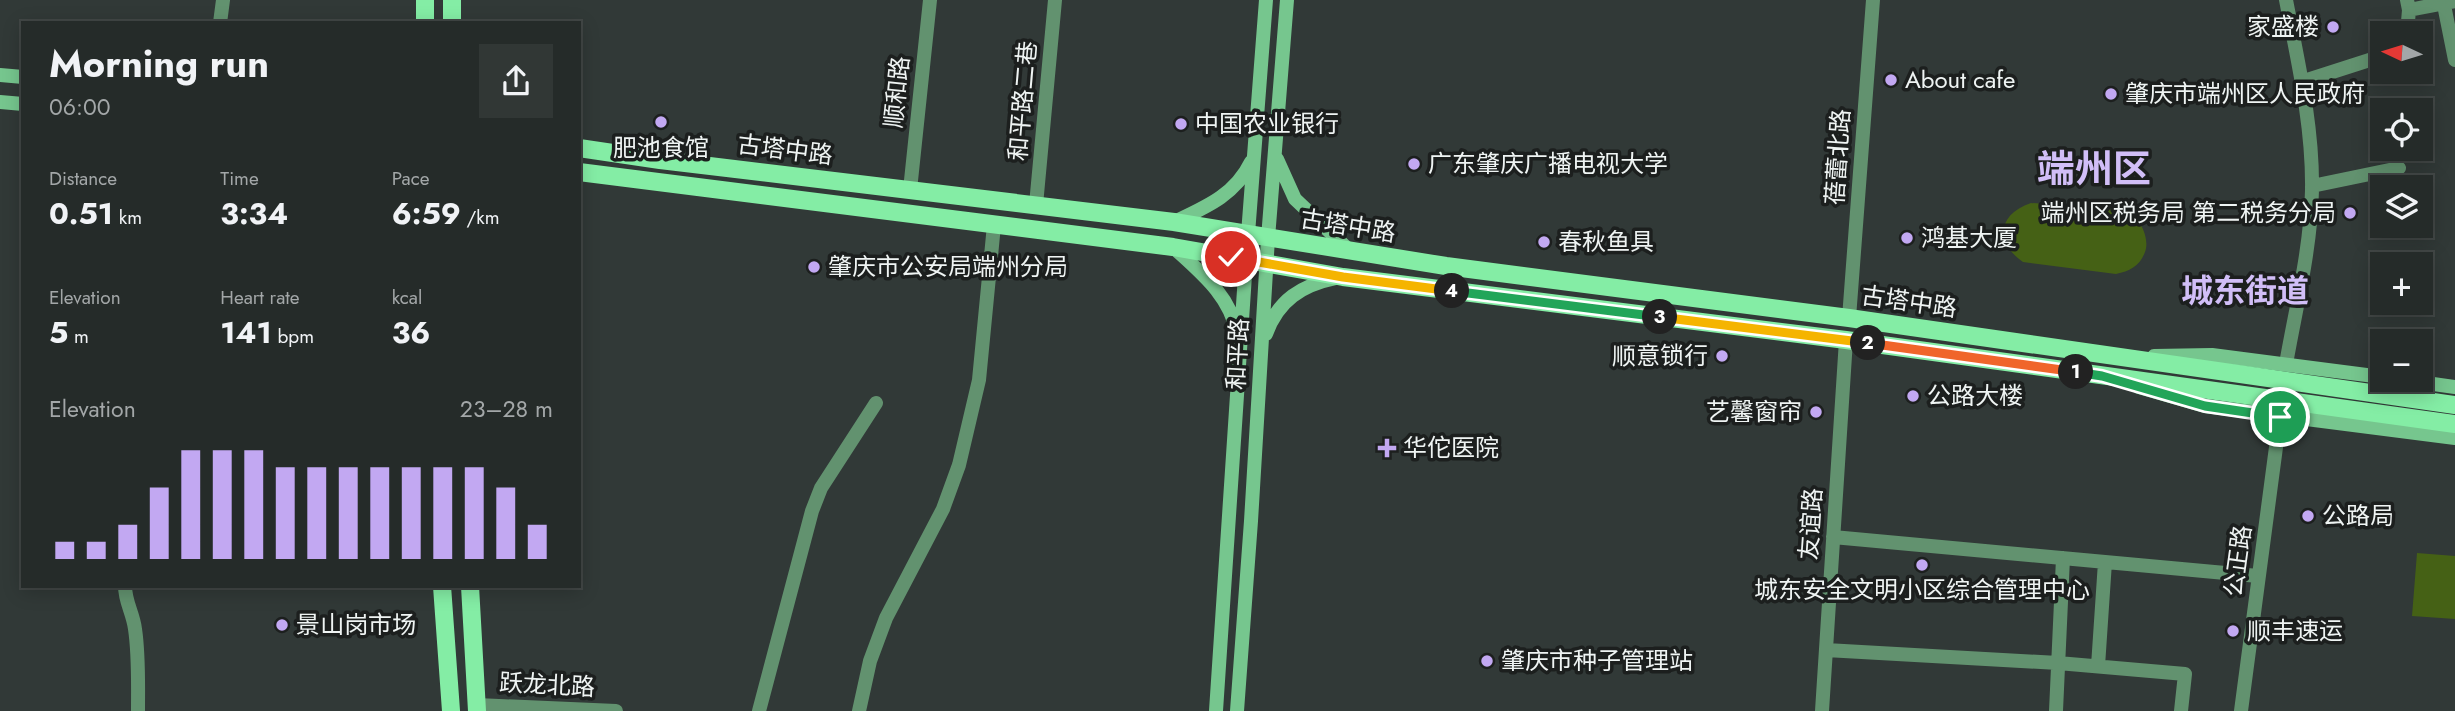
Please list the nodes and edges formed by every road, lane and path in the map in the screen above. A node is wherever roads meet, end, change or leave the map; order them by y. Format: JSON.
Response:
{"nodes":[{"id":1,"x":223,"y":0,"type":"edge"},
{"id":2,"x":425,"y":0,"type":"edge"},
{"id":3,"x":452,"y":0,"type":"edge"},
{"id":4,"x":930,"y":0,"type":"edge"},
{"id":5,"x":1055,"y":0,"type":"edge"},
{"id":6,"x":1266,"y":0,"type":"edge"},
{"id":7,"x":1287,"y":0,"type":"edge"},
{"id":8,"x":1873,"y":0,"type":"edge"},
{"id":9,"x":2286,"y":0,"type":"edge"},
{"id":10,"x":2448,"y":2,"type":"edge"},
{"id":11,"x":2408,"y":5,"type":"edge"},
{"id":12,"x":220,"y":21,"type":"edge"},
{"id":13,"x":425,"y":21,"type":"edge"},
{"id":14,"x":452,"y":21,"type":"edge"},
{"id":15,"x":2370,"y":60,"type":"edge"},
{"id":16,"x":2455,"y":60,"type":"edge"},
{"id":17,"x":0,"y":75,"type":"edge"},
{"id":18,"x":21,"y":77,"type":"edge"},
{"id":19,"x":2301,"y":82,"type":"junction"},
{"id":20,"x":0,"y":102,"type":"edge"},
{"id":21,"x":21,"y":104,"type":"edge"},
{"id":22,"x":581,"y":148,"type":"edge"},
{"id":23,"x":1255,"y":155,"type":"junction"},
{"id":24,"x":1276,"y":155,"type":"junction"},
{"id":25,"x":660,"y":160,"type":"junction"},
{"id":26,"x":2399,"y":168,"type":"dead end"},
{"id":27,"x":581,"y":172,"type":"edge"},
{"id":28,"x":659,"y":182,"type":"junction"},
{"id":29,"x":2312,"y":186,"type":"junction"},
{"id":30,"x":910,"y":190,"type":"junction"},
{"id":31,"x":1036,"y":205,"type":"junction"},
{"id":32,"x":1174,"y":222,"type":"junction"},
{"id":33,"x":994,"y":225,"type":"junction"},
{"id":34,"x":1248,"y":234,"type":"junction"},
{"id":35,"x":1268,"y":238,"type":"junction"},
{"id":36,"x":1173,"y":247,"type":"junction"},
{"id":37,"x":1351,"y":251,"type":"junction"},
{"id":38,"x":1246,"y":260,"type":"junction"},
{"id":39,"x":1267,"y":264,"type":"junction"},
{"id":40,"x":1446,"y":266,"type":"junction"},
{"id":41,"x":1343,"y":277,"type":"junction"},
{"id":42,"x":1446,"y":290,"type":"junction"},
{"id":43,"x":1849,"y":318,"type":"junction"},
{"id":44,"x":1846,"y":340,"type":"junction"},
{"id":45,"x":1240,"y":352,"type":"junction"},
{"id":46,"x":1260,"y":352,"type":"junction"},
{"id":47,"x":2108,"y":356,"type":"junction"},
{"id":48,"x":2286,"y":364,"type":"junction"},
{"id":49,"x":2370,"y":375,"type":"edge"},
{"id":50,"x":2102,"y":376,"type":"junction"},
{"id":51,"x":2433,"y":384,"type":"edge"},
{"id":52,"x":2455,"y":387,"type":"edge"},
{"id":53,"x":876,"y":403,"type":"dead end"},
{"id":54,"x":2455,"y":405,"type":"edge"},
{"id":55,"x":2280,"y":417,"type":"junction"},
{"id":56,"x":2455,"y":424,"type":"edge"},
{"id":57,"x":2455,"y":438,"type":"edge"},
{"id":58,"x":1833,"y":537,"type":"junction"},
{"id":59,"x":2063,"y":558,"type":"junction"},
{"id":60,"x":2105,"y":562,"type":"junction"},
{"id":61,"x":2258,"y":576,"type":"junction"},
{"id":62,"x":125,"y":588,"type":"edge"},
{"id":63,"x":442,"y":588,"type":"edge"},
{"id":64,"x":470,"y":588,"type":"edge"},
{"id":65,"x":1826,"y":650,"type":"junction"},
{"id":66,"x":2058,"y":663,"type":"junction"},
{"id":67,"x":2098,"y":666,"type":"junction"},
{"id":68,"x":477,"y":708,"type":"edge"},
{"id":69,"x":138,"y":711,"type":"edge"},
{"id":70,"x":451,"y":711,"type":"edge"},
{"id":71,"x":616,"y":711,"type":"edge"},
{"id":72,"x":759,"y":711,"type":"edge"},
{"id":73,"x":859,"y":711,"type":"edge"},
{"id":74,"x":1216,"y":711,"type":"edge"},
{"id":75,"x":1237,"y":711,"type":"edge"},
{"id":76,"x":1822,"y":711,"type":"edge"},
{"id":77,"x":2056,"y":711,"type":"edge"},
{"id":78,"x":2181,"y":711,"type":"edge"},
{"id":79,"x":2241,"y":711,"type":"edge"}],
"edges":[{"from":1,"to":12,"type":"street"},
{"from":2,"to":13,"type":"main road"},
{"from":3,"to":14,"type":"main road"},
{"from":4,"to":30,"type":"street","name":"顺和路"},
{"from":5,"to":31,"type":"street","name":"和平路二巷"},
{"from":6,"to":23,"type":"main road","name":"和平路"},
{"from":7,"to":24,"type":"main road","name":"和平路"},
{"from":8,"to":43,"type":"street","name":"蓓蕾北路"},
{"from":9,"to":19,"type":"street"},
{"from":10,"to":11,"type":"street"},
{"from":10,"to":16,"type":"street"},
{"from":15,"to":19,"type":"street"},
{"from":17,"to":18,"type":"main road"},
{"from":19,"to":29,"type":"street"},
{"from":20,"to":21,"type":"main road"},
{"from":22,"to":25,"type":"main road","name":"古塔中路"},
{"from":23,"to":32,"type":"main road"},
{"from":23,"to":34,"type":"main road","name":"和平路"},
{"from":24,"to":35,"type":"main road","name":"和平路"},
{"from":24,"to":37,"type":"main road"},
{"from":25,"to":28,"type":"main road"},
{"from":25,"to":30,"type":"main road","name":"古塔中路"},
{"from":26,"to":29,"type":"street"},
{"from":27,"to":28,"type":"main road","name":"古塔中路"},
{"from":28,"to":33,"type":"main road","name":"古塔中路"},
{"from":29,"to":48,"type":"street"},
{"from":30,"to":31,"type":"main road","name":"古塔中路"},
{"from":31,"to":32,"type":"main road","name":"古塔中路"},
{"from":32,"to":34,"type":"main road","name":"古塔中路"},
{"from":33,"to":36,"type":"main road","name":"古塔中路"},
{"from":33,"to":73,"type":"street"},
{"from":34,"to":35,"type":"main road","name":"古塔中路"},
{"from":34,"to":38,"type":"main road","name":"和平路"},
{"from":35,"to":37,"type":"main road","name":"古塔中路"},
{"from":35,"to":39,"type":"main road","name":"和平路"},
{"from":36,"to":38,"type":"main road","name":"古塔中路"},
{"from":36,"to":45,"type":"main road"},
{"from":37,"to":40,"type":"main road","name":"古塔中路"},
{"from":38,"to":39,"type":"main road","name":"古塔中路"},
{"from":38,"to":45,"type":"main road","name":"和平路"},
{"from":39,"to":41,"type":"main road","name":"古塔中路"},
{"from":39,"to":46,"type":"main road","name":"和平路"},
{"from":40,"to":42,"type":"main road"},
{"from":40,"to":43,"type":"main road","name":"古塔中路"},
{"from":41,"to":42,"type":"main road","name":"古塔中路"},
{"from":41,"to":46,"type":"main road"},
{"from":42,"to":44,"type":"main road","name":"古塔中路"},
{"from":43,"to":47,"type":"main road","name":"古塔中路"},
{"from":44,"to":50,"type":"main road","name":"古塔中路"},
{"from":44,"to":58,"type":"street","name":"友谊路"},
{"from":45,"to":74,"type":"main road","name":"和平路"},
{"from":46,"to":75,"type":"main road","name":"和平路"},
{"from":47,"to":48,"type":"main road","name":"古塔中路"},
{"from":47,"to":54,"type":"main road","name":"古塔中路"},
{"from":48,"to":49,"type":"main road","name":"古塔中路"},
{"from":50,"to":55,"type":"main road","name":"古塔中路"},
{"from":50,"to":56,"type":"main road","name":"古塔中路"},
{"from":51,"to":52,"type":"main road"},
{"from":53,"to":72,"type":"street"},
{"from":55,"to":57,"type":"main road","name":"古塔中路"},
{"from":55,"to":61,"type":"street","name":"公正路"},
{"from":58,"to":59,"type":"street"},
{"from":58,"to":65,"type":"street","name":"友谊路"},
{"from":59,"to":60,"type":"street"},
{"from":59,"to":66,"type":"street"},
{"from":60,"to":61,"type":"street"},
{"from":60,"to":67,"type":"street"},
{"from":61,"to":79,"type":"street","name":"公正路"},
{"from":62,"to":69,"type":"street"},
{"from":63,"to":70,"type":"main road"},
{"from":64,"to":68,"type":"main road"},
{"from":65,"to":66,"type":"street"},
{"from":65,"to":76,"type":"street","name":"友谊路"},
{"from":66,"to":67,"type":"street"},
{"from":66,"to":77,"type":"street"},
{"from":67,"to":78,"type":"street"},
{"from":68,"to":71,"type":"street","name":"跃龙北路"}]}
